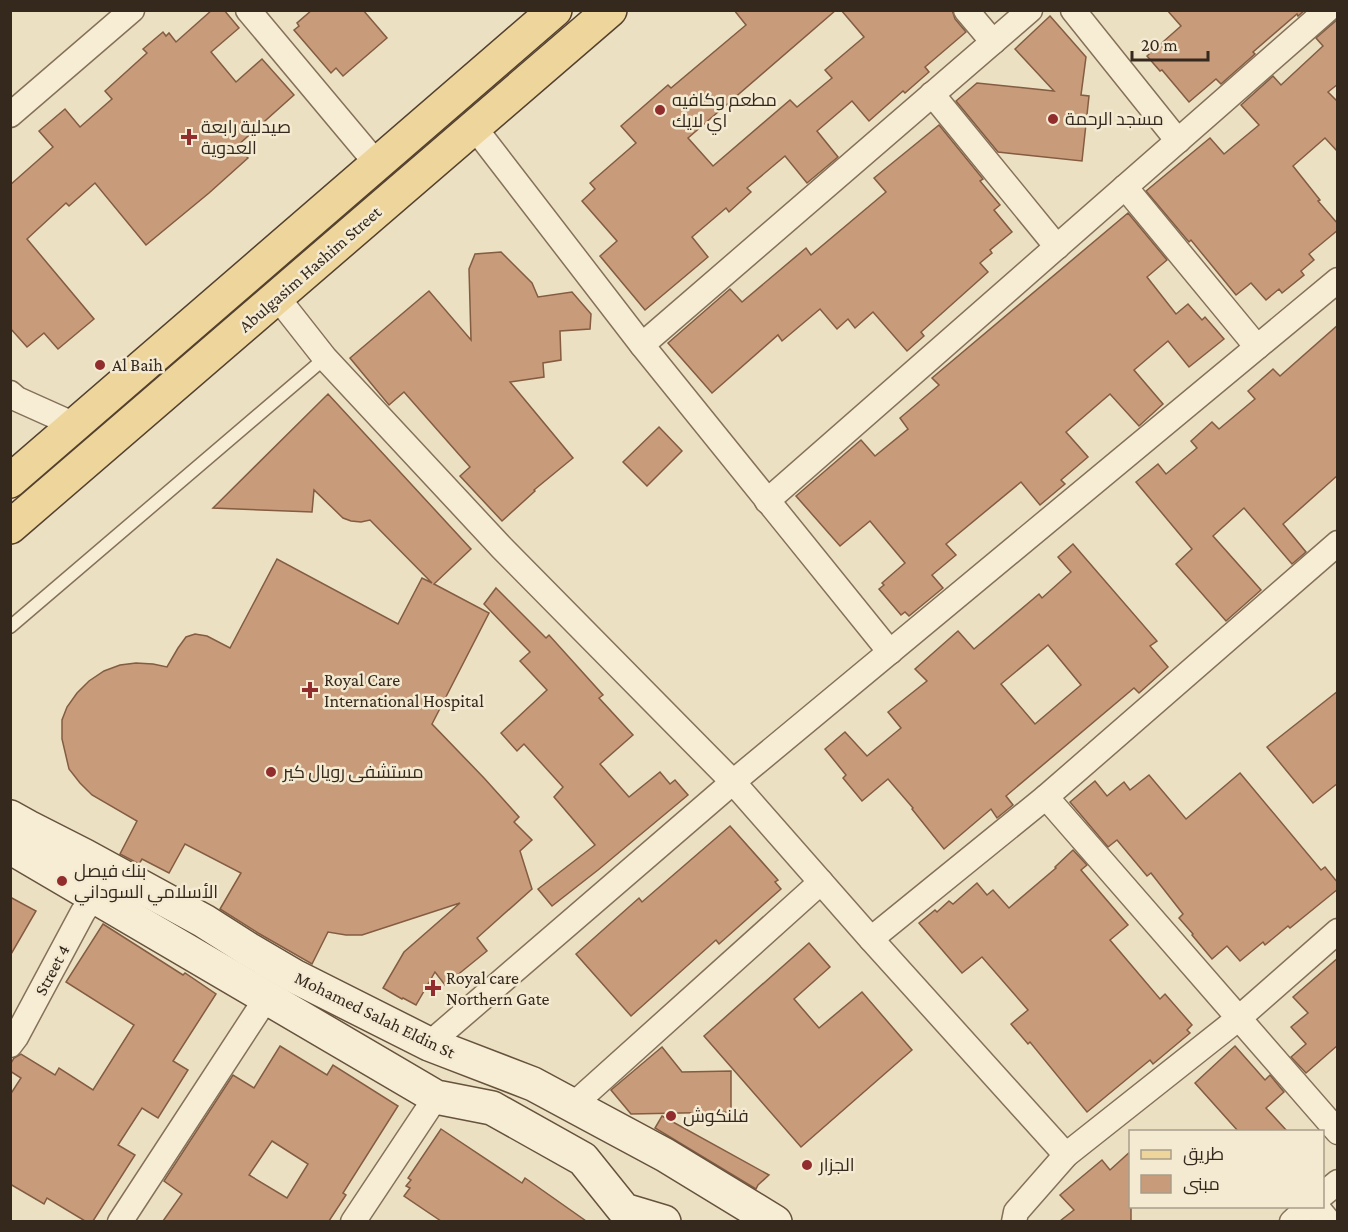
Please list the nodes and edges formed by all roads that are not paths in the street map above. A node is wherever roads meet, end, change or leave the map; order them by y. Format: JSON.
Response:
{"nodes":[{"id":1,"x":132,"y":10,"type":"edge"},
{"id":2,"x":248,"y":10,"type":"edge"},
{"id":3,"x":555,"y":10,"type":"edge"},
{"id":4,"x":610,"y":10,"type":"edge"},
{"id":5,"x":966,"y":10,"type":"edge"},
{"id":6,"x":1030,"y":10,"type":"edge"},
{"id":7,"x":1073,"y":10,"type":"edge"},
{"id":8,"x":1327,"y":10,"type":"edge"},
{"id":9,"x":993,"y":42,"type":"junction"},
{"id":10,"x":932,"y":94,"type":"junction"},
{"id":11,"x":10,"y":115,"type":"edge"},
{"id":12,"x":474,"y":127,"type":"junction"},
{"id":13,"x":1178,"y":141,"type":"junction"},
{"id":14,"x":377,"y":164,"type":"junction"},
{"id":15,"x":1125,"y":187,"type":"junction"},
{"id":16,"x":1057,"y":247,"type":"junction"},
{"id":17,"x":1334,"y":291,"type":"edge"},
{"id":18,"x":277,"y":297,"type":"junction"},
{"id":19,"x":642,"y":345,"type":"junction"},
{"id":20,"x":1257,"y":347,"type":"junction"},
{"id":21,"x":326,"y":358,"type":"junction"},
{"id":22,"x":10,"y":393,"type":"edge"},
{"id":23,"x":75,"y":425,"type":"junction"},
{"id":24,"x":10,"y":481,"type":"edge"},
{"id":25,"x":767,"y":501,"type":"junction"},
{"id":26,"x":10,"y":527,"type":"edge"},
{"id":27,"x":1338,"y":543,"type":"edge"},
{"id":28,"x":10,"y":627,"type":"edge"},
{"id":29,"x":890,"y":652,"type":"junction"},
{"id":30,"x":733,"y":782,"type":"junction"},
{"id":31,"x":1046,"y":797,"type":"junction"},
{"id":32,"x":10,"y":817,"type":"edge"},
{"id":33,"x":10,"y":847,"type":"edge"},
{"id":34,"x":821,"y":882,"type":"junction"},
{"id":35,"x":95,"y":896,"type":"junction"},
{"id":36,"x":1338,"y":931,"type":"edge"},
{"id":37,"x":871,"y":939,"type":"junction"},
{"id":38,"x":267,"y":997,"type":"junction"},
{"id":39,"x":1239,"y":1018,"type":"junction"},
{"id":40,"x":429,"y":1044,"type":"junction"},
{"id":41,"x":10,"y":1045,"type":"edge"},
{"id":42,"x":436,"y":1097,"type":"junction"},
{"id":43,"x":572,"y":1106,"type":"junction"},
{"id":44,"x":1338,"y":1132,"type":"edge"},
{"id":45,"x":1066,"y":1155,"type":"junction"},
{"id":46,"x":1338,"y":1182,"type":"edge"},
{"id":47,"x":1324,"y":1194,"type":"edge"},
{"id":48,"x":1307,"y":1208,"type":"edge"},
{"id":49,"x":1318,"y":1208,"type":"edge"},
{"id":50,"x":619,"y":1215,"type":"edge"},
{"id":51,"x":120,"y":1221,"type":"edge"},
{"id":52,"x":352,"y":1221,"type":"edge"},
{"id":53,"x":664,"y":1221,"type":"edge"},
{"id":54,"x":775,"y":1221,"type":"edge"},
{"id":55,"x":1014,"y":1221,"type":"edge"},
{"id":56,"x":1292,"y":1221,"type":"edge"},
{"id":57,"x":1329,"y":1221,"type":"edge"}],
"edges":[{"from":1,"to":11,"type":"street"},
{"from":2,"to":14,"type":"street"},
{"from":3,"to":14,"type":"main road","name":"Abulgasim Hashim Street"},
{"from":4,"to":12,"type":"main road","name":"Abulgasim Hashim Street"},
{"from":5,"to":9,"type":"street"},
{"from":6,"to":9,"type":"street"},
{"from":7,"to":13,"type":"street"},
{"from":8,"to":13,"type":"street"},
{"from":9,"to":10,"type":"street"},
{"from":10,"to":16,"type":"street"},
{"from":10,"to":19,"type":"street"},
{"from":12,"to":18,"type":"main road","name":"Abulgasim Hashim Street"},
{"from":12,"to":19,"type":"street"},
{"from":13,"to":15,"type":"street"},
{"from":14,"to":23,"type":"main road","name":"Abulgasim Hashim Street"},
{"from":15,"to":16,"type":"street"},
{"from":15,"to":20,"type":"street"},
{"from":16,"to":25,"type":"street"},
{"from":17,"to":20,"type":"street"},
{"from":18,"to":21,"type":"street"},
{"from":18,"to":26,"type":"main road","name":"Abulgasim Hashim Street"},
{"from":19,"to":25,"type":"street"},
{"from":20,"to":29,"type":"street"},
{"from":21,"to":28,"type":"lane"},
{"from":21,"to":30,"type":"street"},
{"from":22,"to":23,"type":"street"},
{"from":23,"to":24,"type":"main road","name":"Abulgasim Hashim Street"},
{"from":25,"to":29,"type":"street"},
{"from":27,"to":31,"type":"street"},
{"from":29,"to":30,"type":"street"},
{"from":30,"to":34,"type":"street"},
{"from":30,"to":40,"type":"street"},
{"from":31,"to":37,"type":"street"},
{"from":31,"to":39,"type":"street"},
{"from":32,"to":40,"type":"main road","name":"Mohamed Salah Eldin St"},
{"from":33,"to":35,"type":"main road","name":"Mohamed Salah Eldin St"},
{"from":34,"to":37,"type":"street"},
{"from":34,"to":43,"type":"street"},
{"from":35,"to":38,"type":"main road","name":"Mohamed Salah Eldin St"},
{"from":35,"to":41,"type":"street","name":"Street 4"},
{"from":36,"to":39,"type":"street"},
{"from":37,"to":45,"type":"street"},
{"from":38,"to":42,"type":"main road","name":"Mohamed Salah Eldin St"},
{"from":38,"to":51,"type":"street"},
{"from":39,"to":44,"type":"street"},
{"from":39,"to":45,"type":"street"},
{"from":40,"to":43,"type":"main road","name":"Mohamed Salah Eldin St"},
{"from":42,"to":50,"type":"main road","name":"Mohamed Salah Eldin St"},
{"from":42,"to":52,"type":"street"},
{"from":43,"to":54,"type":"main road","name":"Mohamed Salah Eldin St"},
{"from":45,"to":55,"type":"street"},
{"from":46,"to":47,"type":"street"},
{"from":48,"to":56,"type":"street"},
{"from":49,"to":57,"type":"street"},
{"from":50,"to":53,"type":"main road","name":"Mohamed Salah Eldin St"}]}
